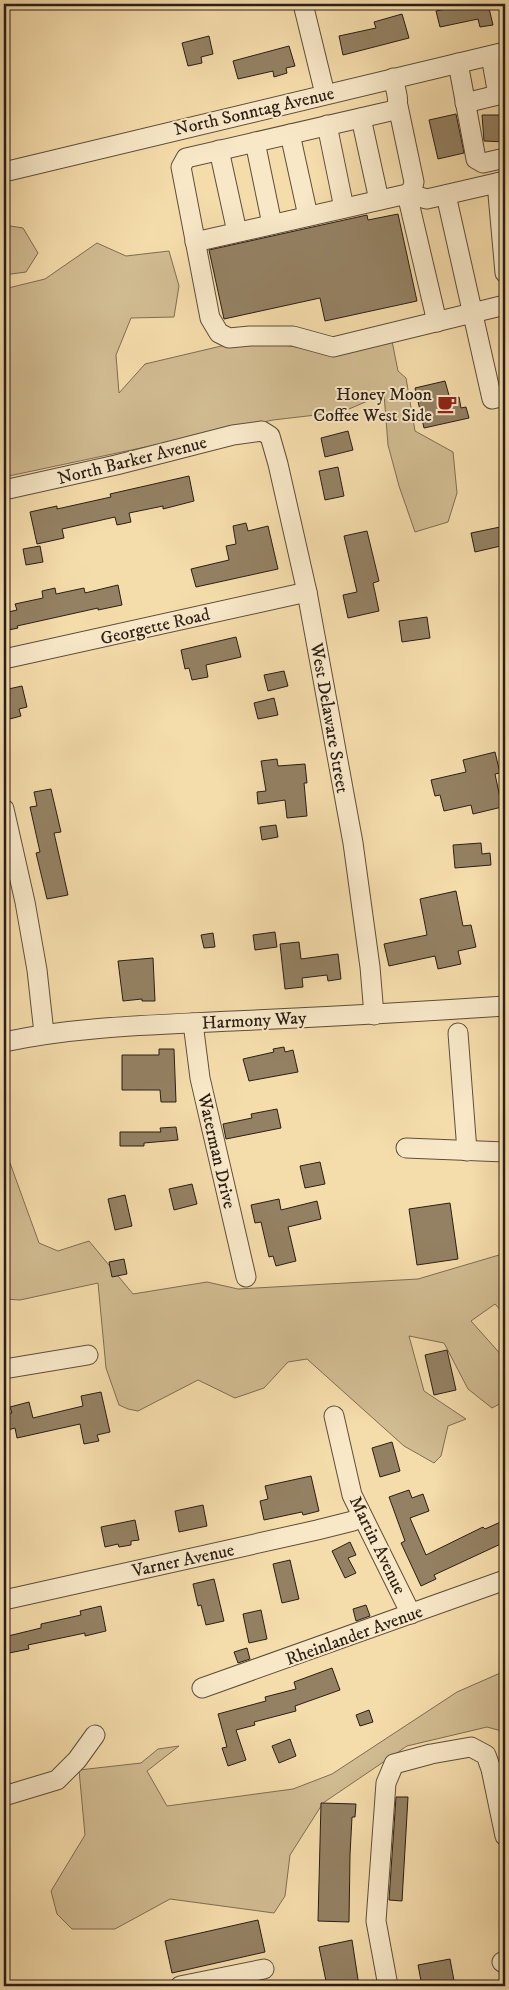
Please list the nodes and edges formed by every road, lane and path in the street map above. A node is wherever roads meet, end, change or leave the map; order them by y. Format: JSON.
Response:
{"nodes":[{"id":1,"x":303,"y":4,"type":"edge"},
{"id":2,"x":498,"y":54,"type":"edge"},
{"id":3,"x":458,"y":63,"type":"junction"},
{"id":4,"x":393,"y":78,"type":"junction"},
{"id":5,"x":325,"y":94,"type":"junction"},
{"id":6,"x":502,"y":94,"type":"edge"},
{"id":7,"x":465,"y":102,"type":"junction"},
{"id":8,"x":398,"y":106,"type":"junction"},
{"id":9,"x":361,"y":118,"type":"junction"},
{"id":10,"x":327,"y":126,"type":"junction"},
{"id":11,"x":290,"y":134,"type":"junction"},
{"id":12,"x":255,"y":142,"type":"junction"},
{"id":13,"x":219,"y":150,"type":"junction"},
{"id":14,"x":505,"y":158,"type":"edge"},
{"id":15,"x":4,"y":172,"type":"edge"},
{"id":16,"x":501,"y":182,"type":"edge"},
{"id":17,"x":410,"y":192,"type":"junction"},
{"id":18,"x":446,"y":195,"type":"junction"},
{"id":19,"x":379,"y":200,"type":"junction"},
{"id":20,"x":344,"y":208,"type":"junction"},
{"id":21,"x":308,"y":216,"type":"junction"},
{"id":22,"x":272,"y":224,"type":"junction"},
{"id":23,"x":236,"y":232,"type":"junction"},
{"id":24,"x":195,"y":242,"type":"junction"},
{"id":25,"x":505,"y":273,"type":"edge"},
{"id":26,"x":505,"y":305,"type":"edge"},
{"id":27,"x":471,"y":314,"type":"junction"},
{"id":28,"x":437,"y":322,"type":"junction"},
{"id":29,"x":505,"y":396,"type":"edge"},
{"id":30,"x":260,"y":432,"type":"joint"},
{"id":31,"x":4,"y":490,"type":"edge"},
{"id":32,"x":307,"y":592,"type":"junction"},
{"id":33,"x":4,"y":660,"type":"edge"},
{"id":34,"x":4,"y":809,"type":"edge"},
{"id":35,"x":505,"y":1006,"type":"edge"},
{"id":36,"x":374,"y":1015,"type":"junction"},
{"id":37,"x":193,"y":1023,"type":"junction"},
{"id":38,"x":458,"y":1033,"type":"dead end"},
{"id":39,"x":44,"y":1034,"type":"junction"},
{"id":40,"x":4,"y":1042,"type":"edge"},
{"id":41,"x":406,"y":1148,"type":"dead end"},
{"id":42,"x":467,"y":1151,"type":"junction"},
{"id":43,"x":505,"y":1152,"type":"edge"},
{"id":44,"x":246,"y":1277,"type":"dead end"},
{"id":45,"x":88,"y":1355,"type":"dead end"},
{"id":46,"x":4,"y":1369,"type":"edge"},
{"id":47,"x":334,"y":1416,"type":"dead end"},
{"id":48,"x":362,"y":1516,"type":"junction"},
{"id":49,"x":505,"y":1580,"type":"edge"},
{"id":50,"x":4,"y":1600,"type":"edge"},
{"id":51,"x":411,"y":1614,"type":"junction"},
{"id":52,"x":202,"y":1688,"type":"dead end"},
{"id":53,"x":95,"y":1735,"type":"dead end"},
{"id":54,"x":4,"y":1796,"type":"edge"},
{"id":55,"x":505,"y":1836,"type":"edge"},
{"id":56,"x":264,"y":1969,"type":"dead end"},
{"id":57,"x":227,"y":1982,"type":"edge"},
{"id":58,"x":180,"y":1986,"type":"edge"},
{"id":59,"x":388,"y":1986,"type":"edge"}],
"edges":[{"from":1,"to":5,"type":"street"},
{"from":2,"to":3,"type":"street","name":"North Sonntag Avenue"},
{"from":2,"to":6,"type":"street"},
{"from":3,"to":4,"type":"street","name":"North Sonntag Avenue"},
{"from":3,"to":7,"type":"street"},
{"from":4,"to":5,"type":"street","name":"North Sonntag Avenue"},
{"from":4,"to":8,"type":"street"},
{"from":5,"to":15,"type":"street","name":"North Sonntag Avenue"},
{"from":6,"to":7,"type":"street"},
{"from":7,"to":14,"type":"street"},
{"from":8,"to":9,"type":"street"},
{"from":8,"to":17,"type":"street"},
{"from":9,"to":10,"type":"street"},
{"from":9,"to":19,"type":"street"},
{"from":10,"to":11,"type":"street"},
{"from":10,"to":20,"type":"street"},
{"from":11,"to":12,"type":"street"},
{"from":11,"to":21,"type":"street"},
{"from":12,"to":13,"type":"street"},
{"from":12,"to":22,"type":"street"},
{"from":13,"to":23,"type":"street"},
{"from":13,"to":24,"type":"street"},
{"from":16,"to":18,"type":"street"},
{"from":16,"to":25,"type":"street"},
{"from":17,"to":18,"type":"street"},
{"from":17,"to":19,"type":"street"},
{"from":17,"to":28,"type":"street"},
{"from":18,"to":27,"type":"street"},
{"from":19,"to":20,"type":"street"},
{"from":20,"to":21,"type":"street"},
{"from":21,"to":22,"type":"street"},
{"from":22,"to":23,"type":"street"},
{"from":23,"to":24,"type":"street"},
{"from":24,"to":28,"type":"street"},
{"from":26,"to":27,"type":"street"},
{"from":27,"to":28,"type":"street"},
{"from":27,"to":29,"type":"street"},
{"from":30,"to":31,"type":"street","name":"North Barker Avenue"},
{"from":30,"to":32,"type":"street","name":"West Delaware Street"},
{"from":32,"to":33,"type":"street","name":"Georgette Road"},
{"from":32,"to":36,"type":"street","name":"West Delaware Street"},
{"from":34,"to":39,"type":"street"},
{"from":35,"to":36,"type":"street","name":"Harmony Way"},
{"from":36,"to":37,"type":"street","name":"Harmony Way"},
{"from":37,"to":39,"type":"street","name":"Harmony Way"},
{"from":37,"to":44,"type":"street","name":"Waterman Drive"},
{"from":38,"to":42,"type":"street"},
{"from":39,"to":40,"type":"street","name":"Harmony Way"},
{"from":41,"to":42,"type":"street"},
{"from":42,"to":43,"type":"street"},
{"from":45,"to":46,"type":"street"},
{"from":47,"to":48,"type":"street","name":"Martin Avenue"},
{"from":48,"to":50,"type":"street","name":"Varner Avenue"},
{"from":48,"to":51,"type":"street","name":"Martin Avenue"},
{"from":49,"to":51,"type":"street","name":"Rheinlander Avenue"},
{"from":51,"to":52,"type":"street","name":"Rheinlander Avenue"},
{"from":53,"to":54,"type":"street"},
{"from":55,"to":59,"type":"street"},
{"from":56,"to":57,"type":"street"},
{"from":57,"to":58,"type":"street"}]}
